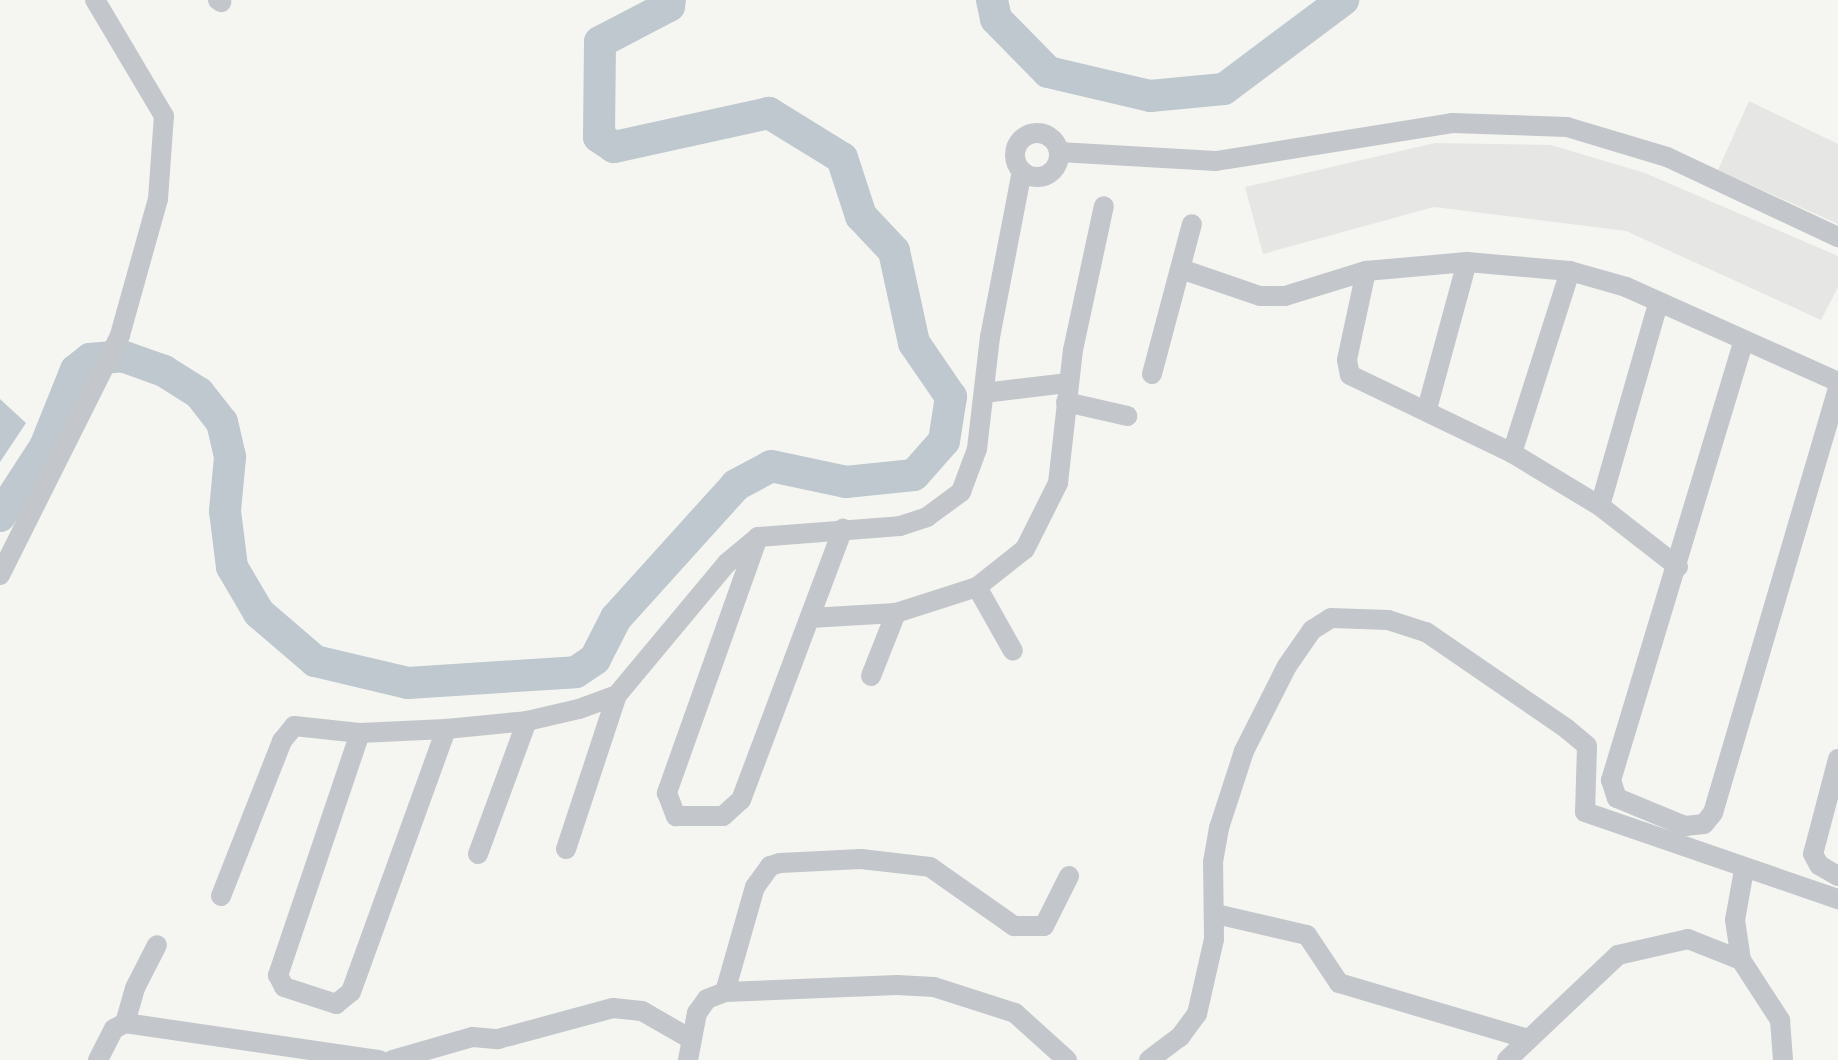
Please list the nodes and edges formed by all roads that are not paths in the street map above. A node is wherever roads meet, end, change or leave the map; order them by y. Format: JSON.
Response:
{"nodes":[{"id":1,"x":95,"y":0,"type":"edge"},
{"id":2,"x":1059,"y":152,"type":"junction"},
{"id":3,"x":1022,"y":171,"type":"junction"},
{"id":4,"x":1104,"y":206,"type":"dead end"},
{"id":5,"x":1192,"y":224,"type":"dead end"},
{"id":6,"x":1838,"y":237,"type":"edge"},
{"id":7,"x":1467,"y":262,"type":"junction"},
{"id":8,"x":1181,"y":269,"type":"junction"},
{"id":9,"x":1366,"y":271,"type":"junction"},
{"id":10,"x":1570,"y":271,"type":"junction"},
{"id":11,"x":1658,"y":304,"type":"junction"},
{"id":12,"x":1743,"y":343,"type":"junction"},
{"id":13,"x":1152,"y":374,"type":"dead end"},
{"id":14,"x":1838,"y":385,"type":"edge"},
{"id":15,"x":1067,"y":392,"type":"junction"},
{"id":16,"x":984,"y":393,"type":"junction"},
{"id":17,"x":1427,"y":409,"type":"junction"},
{"id":18,"x":1127,"y":416,"type":"dead end"},
{"id":19,"x":1512,"y":453,"type":"junction"},
{"id":20,"x":1600,"y":506,"type":"junction"},
{"id":21,"x":843,"y":528,"type":"junction"},
{"id":22,"x":758,"y":537,"type":"junction"},
{"id":23,"x":1678,"y":567,"type":"junction"},
{"id":24,"x":0,"y":575,"type":"edge"},
{"id":25,"x":977,"y":587,"type":"junction"},
{"id":26,"x":896,"y":613,"type":"junction"},
{"id":27,"x":810,"y":618,"type":"junction"},
{"id":28,"x":1013,"y":651,"type":"dead end"},
{"id":29,"x":871,"y":676,"type":"dead end"},
{"id":30,"x":617,"y":695,"type":"junction"},
{"id":31,"x":527,"y":721,"type":"junction"},
{"id":32,"x":446,"y":729,"type":"junction"},
{"id":33,"x":360,"y":733,"type":"junction"},
{"id":34,"x":1838,"y":759,"type":"edge"},
{"id":35,"x":566,"y":849,"type":"dead end"},
{"id":36,"x":478,"y":854,"type":"dead end"},
{"id":37,"x":1744,"y":870,"type":"junction"},
{"id":38,"x":1069,"y":876,"type":"dead end"},
{"id":39,"x":1838,"y":876,"type":"edge"},
{"id":40,"x":221,"y":896,"type":"dead end"},
{"id":41,"x":1838,"y":899,"type":"edge"},
{"id":42,"x":1216,"y":914,"type":"junction"},
{"id":43,"x":157,"y":945,"type":"dead end"},
{"id":44,"x":1741,"y":960,"type":"junction"},
{"id":45,"x":725,"y":992,"type":"junction"},
{"id":46,"x":125,"y":1023,"type":"junction"},
{"id":47,"x":689,"y":1038,"type":"junction"},
{"id":48,"x":1528,"y":1039,"type":"junction"},
{"id":49,"x":428,"y":1055,"type":"edge"},
{"id":50,"x":1157,"y":1058,"type":"edge"},
{"id":51,"x":98,"y":1060,"type":"edge"},
{"id":52,"x":379,"y":1060,"type":"edge"},
{"id":53,"x":392,"y":1060,"type":"edge"},
{"id":54,"x":688,"y":1060,"type":"edge"},
{"id":55,"x":1067,"y":1060,"type":"edge"},
{"id":56,"x":1507,"y":1060,"type":"edge"},
{"id":57,"x":1783,"y":1060,"type":"edge"}],
"edges":[{"from":1,"to":24,"type":"street"},
{"from":2,"to":3,"type":"street"},
{"from":2,"to":3,"type":"street"},
{"from":2,"to":6,"type":"street"},
{"from":3,"to":16,"type":"street"},
{"from":4,"to":15,"type":"street"},
{"from":5,"to":8,"type":"street"},
{"from":7,"to":9,"type":"street"},
{"from":7,"to":10,"type":"street"},
{"from":7,"to":17,"type":"street"},
{"from":8,"to":9,"type":"street"},
{"from":8,"to":13,"type":"street"},
{"from":9,"to":17,"type":"street"},
{"from":10,"to":11,"type":"street"},
{"from":10,"to":19,"type":"street"},
{"from":11,"to":12,"type":"street"},
{"from":11,"to":20,"type":"street"},
{"from":12,"to":14,"type":"street"},
{"from":12,"to":23,"type":"street"},
{"from":14,"to":23,"type":"street"},
{"from":15,"to":16,"type":"street"},
{"from":15,"to":18,"type":"street"},
{"from":15,"to":25,"type":"street"},
{"from":16,"to":21,"type":"street"},
{"from":17,"to":19,"type":"street"},
{"from":19,"to":20,"type":"street"},
{"from":20,"to":23,"type":"street"},
{"from":21,"to":22,"type":"street"},
{"from":21,"to":27,"type":"street"},
{"from":22,"to":27,"type":"street"},
{"from":22,"to":30,"type":"street"},
{"from":25,"to":26,"type":"street"},
{"from":25,"to":28,"type":"street"},
{"from":26,"to":27,"type":"street"},
{"from":26,"to":29,"type":"street"},
{"from":30,"to":31,"type":"street"},
{"from":30,"to":35,"type":"street"},
{"from":31,"to":32,"type":"street"},
{"from":31,"to":36,"type":"street"},
{"from":32,"to":33,"type":"street"},
{"from":32,"to":33,"type":"street"},
{"from":33,"to":40,"type":"street"},
{"from":34,"to":39,"type":"street"},
{"from":37,"to":41,"type":"street"},
{"from":37,"to":42,"type":"street"},
{"from":37,"to":44,"type":"street"},
{"from":38,"to":45,"type":"street"},
{"from":42,"to":48,"type":"street"},
{"from":42,"to":50,"type":"street"},
{"from":43,"to":46,"type":"street"},
{"from":44,"to":48,"type":"street"},
{"from":44,"to":57,"type":"street"},
{"from":45,"to":47,"type":"street"},
{"from":45,"to":55,"type":"street"},
{"from":46,"to":51,"type":"street"},
{"from":46,"to":52,"type":"street"},
{"from":47,"to":49,"type":"street"},
{"from":47,"to":54,"type":"street"},
{"from":48,"to":56,"type":"street"},
{"from":49,"to":53,"type":"street"}]}
